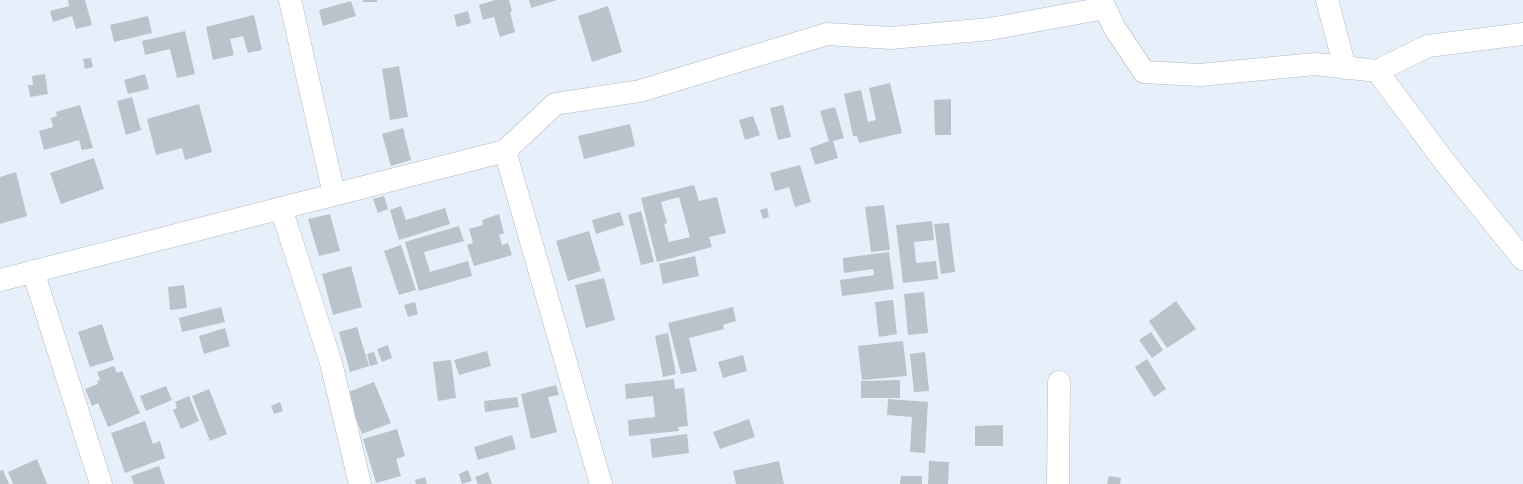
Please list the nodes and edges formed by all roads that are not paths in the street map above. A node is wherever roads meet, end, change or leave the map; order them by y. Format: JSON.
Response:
{"nodes":[{"id":1,"x":290,"y":0,"type":"edge"},
{"id":2,"x":1327,"y":0,"type":"edge"},
{"id":3,"x":1104,"y":4,"type":"edge"},
{"id":4,"x":1523,"y":34,"type":"edge"},
{"id":5,"x":1345,"y":68,"type":"junction"},
{"id":6,"x":1377,"y":71,"type":"junction"},
{"id":7,"x":505,"y":151,"type":"junction"},
{"id":8,"x":334,"y":194,"type":"junction"},
{"id":9,"x":281,"y":208,"type":"junction"},
{"id":10,"x":1523,"y":259,"type":"edge"},
{"id":11,"x":34,"y":271,"type":"junction"},
{"id":12,"x":0,"y":280,"type":"edge"},
{"id":13,"x":1059,"y":382,"type":"dead end"},
{"id":14,"x":101,"y":484,"type":"edge"},
{"id":15,"x":360,"y":484,"type":"edge"},
{"id":16,"x":601,"y":484,"type":"edge"},
{"id":17,"x":1058,"y":484,"type":"edge"}],
"edges":[{"from":1,"to":8,"type":"street"},
{"from":2,"to":5,"type":"street"},
{"from":3,"to":5,"type":"street"},
{"from":3,"to":7,"type":"street"},
{"from":4,"to":6,"type":"street"},
{"from":5,"to":6,"type":"street"},
{"from":6,"to":10,"type":"street"},
{"from":7,"to":8,"type":"street"},
{"from":7,"to":16,"type":"street"},
{"from":8,"to":9,"type":"street"},
{"from":9,"to":11,"type":"street"},
{"from":9,"to":15,"type":"street"},
{"from":11,"to":12,"type":"street"},
{"from":11,"to":14,"type":"street"},
{"from":13,"to":17,"type":"street"}]}
